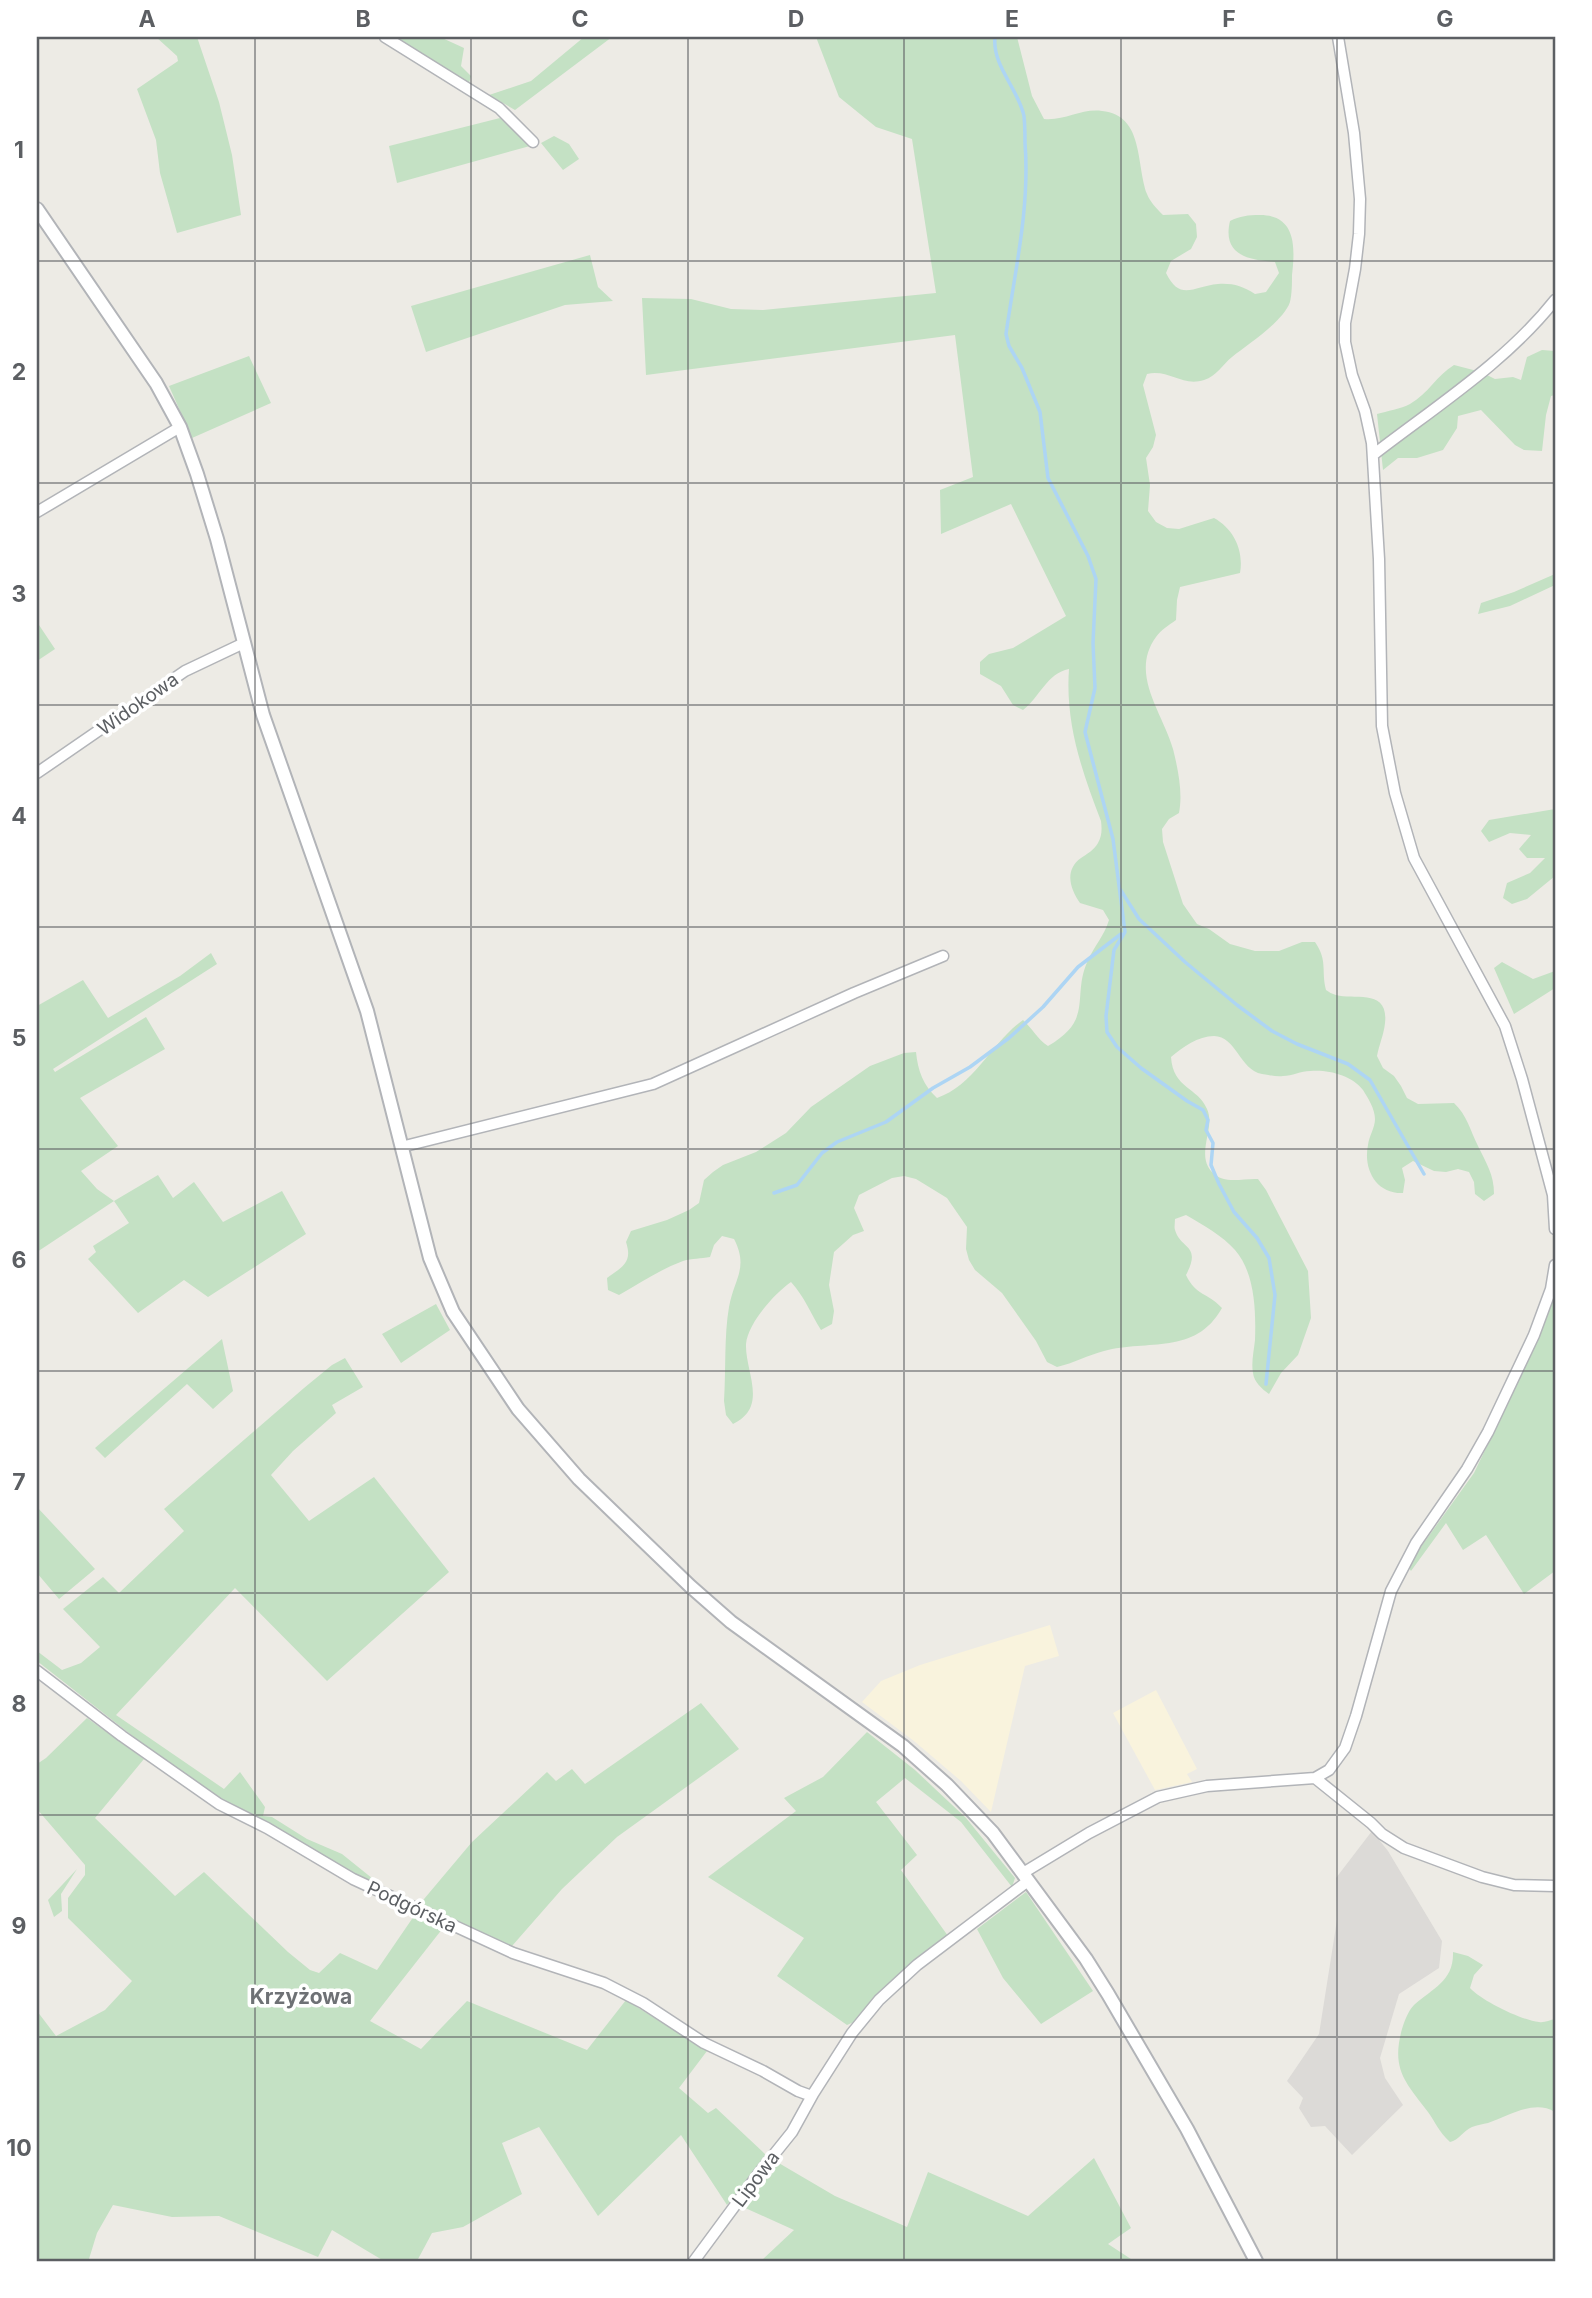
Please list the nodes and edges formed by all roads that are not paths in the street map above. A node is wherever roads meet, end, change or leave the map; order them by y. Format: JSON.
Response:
{"nodes":[{"id":1,"x":385,"y":37,"type":"edge"},
{"id":2,"x":1338,"y":37,"type":"edge"},
{"id":3,"x":533,"y":142,"type":"dead end"},
{"id":4,"x":37,"y":209,"type":"edge"},
{"id":5,"x":1555,"y":300,"type":"edge"},
{"id":6,"x":180,"y":427,"type":"junction"},
{"id":7,"x":1373,"y":455,"type":"junction"},
{"id":8,"x":37,"y":512,"type":"edge"},
{"id":9,"x":244,"y":643,"type":"junction"},
{"id":10,"x":37,"y":774,"type":"edge"},
{"id":11,"x":943,"y":956,"type":"dead end"},
{"id":12,"x":401,"y":1147,"type":"junction"},
{"id":13,"x":1555,"y":1230,"type":"edge"},
{"id":14,"x":1555,"y":1265,"type":"edge"},
{"id":15,"x":1555,"y":1270,"type":"edge"},
{"id":16,"x":37,"y":1671,"type":"edge"},
{"id":17,"x":1315,"y":1778,"type":"junction"},
{"id":18,"x":1026,"y":1877,"type":"junction"},
{"id":19,"x":1555,"y":1886,"type":"edge"},
{"id":20,"x":813,"y":2094,"type":"junction"},
{"id":21,"x":694,"y":2261,"type":"edge"},
{"id":22,"x":1256,"y":2261,"type":"edge"}],
"edges":[{"from":1,"to":3,"type":"street"},
{"from":2,"to":7,"type":"street"},
{"from":4,"to":6,"type":"street"},
{"from":5,"to":7,"type":"street"},
{"from":6,"to":8,"type":"street"},
{"from":6,"to":9,"type":"street"},
{"from":7,"to":13,"type":"street"},
{"from":9,"to":10,"type":"street","name":"Widokowa"},
{"from":9,"to":12,"type":"street"},
{"from":11,"to":12,"type":"street"},
{"from":12,"to":18,"type":"street"},
{"from":14,"to":15,"type":"street"},
{"from":15,"to":17,"type":"street"},
{"from":16,"to":20,"type":"street","name":"Podgórska"},
{"from":17,"to":18,"type":"street","name":"Lipowa"},
{"from":17,"to":19,"type":"street"},
{"from":18,"to":20,"type":"street","name":"Lipowa"},
{"from":18,"to":22,"type":"street"},
{"from":20,"to":21,"type":"street","name":"Lipowa"}]}
